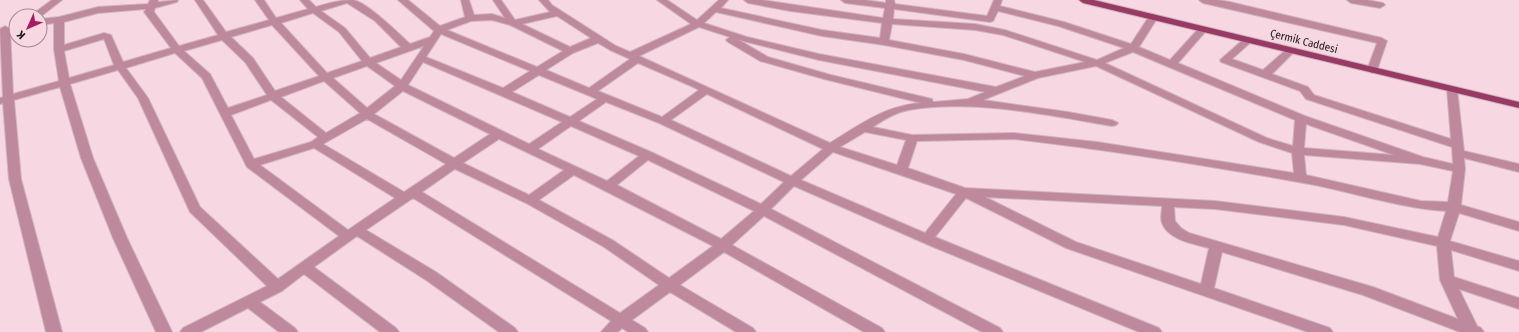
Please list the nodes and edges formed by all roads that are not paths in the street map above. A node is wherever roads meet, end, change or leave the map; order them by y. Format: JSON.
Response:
{"nodes":[{"id":1,"x":58,"y":0,"type":"edge"},
{"id":2,"x":174,"y":0,"type":"edge"},
{"id":3,"x":199,"y":0,"type":"edge"},
{"id":4,"x":259,"y":0,"type":"edge"},
{"id":5,"x":304,"y":0,"type":"edge"},
{"id":6,"x":348,"y":0,"type":"edge"},
{"id":7,"x":402,"y":0,"type":"edge"},
{"id":8,"x":464,"y":0,"type":"edge"},
{"id":9,"x":497,"y":0,"type":"edge"},
{"id":10,"x":542,"y":0,"type":"edge"},
{"id":11,"x":661,"y":0,"type":"edge"},
{"id":12,"x":748,"y":0,"type":"edge"},
{"id":13,"x":845,"y":0,"type":"edge"},
{"id":14,"x":1083,"y":0,"type":"edge"},
{"id":15,"x":1203,"y":0,"type":"edge"},
{"id":16,"x":1351,"y":0,"type":"edge"},
{"id":17,"x":1232,"y":2,"type":"edge"},
{"id":18,"x":153,"y":3,"type":"edge"},
{"id":19,"x":719,"y":3,"type":"edge"},
{"id":20,"x":890,"y":3,"type":"edge"},
{"id":21,"x":996,"y":4,"type":"edge"},
{"id":22,"x":1380,"y":5,"type":"dead end"},
{"id":23,"x":47,"y":8,"type":"edge"},
{"id":24,"x":314,"y":10,"type":"junction"},
{"id":25,"x":558,"y":13,"type":"junction"},
{"id":26,"x":1153,"y":17,"type":"junction"},
{"id":27,"x":470,"y":18,"type":"junction"},
{"id":28,"x":59,"y":20,"type":"junction"},
{"id":29,"x":48,"y":21,"type":"edge"},
{"id":30,"x":274,"y":21,"type":"junction"},
{"id":31,"x":887,"y":21,"type":"junction"},
{"id":32,"x":513,"y":23,"type":"junction"},
{"id":33,"x":698,"y":24,"type":"junction"},
{"id":34,"x":3,"y":29,"type":"edge"},
{"id":35,"x":713,"y":29,"type":"junction"},
{"id":36,"x":1203,"y":29,"type":"junction"},
{"id":37,"x":436,"y":35,"type":"junction"},
{"id":38,"x":224,"y":36,"type":"junction"},
{"id":39,"x":598,"y":39,"type":"junction"},
{"id":40,"x":1248,"y":40,"type":"junction"},
{"id":41,"x":884,"y":42,"type":"junction"},
{"id":42,"x":408,"y":48,"type":"junction"},
{"id":43,"x":1133,"y":48,"type":"junction"},
{"id":44,"x":59,"y":50,"type":"junction"},
{"id":45,"x":176,"y":50,"type":"junction"},
{"id":46,"x":1291,"y":50,"type":"junction"},
{"id":47,"x":570,"y":51,"type":"junction"},
{"id":48,"x":633,"y":57,"type":"junction"},
{"id":49,"x":421,"y":58,"type":"junction"},
{"id":50,"x":368,"y":62,"type":"junction"},
{"id":51,"x":1172,"y":63,"type":"junction"},
{"id":52,"x":1097,"y":64,"type":"junction"},
{"id":53,"x":120,"y":66,"type":"junction"},
{"id":54,"x":1372,"y":70,"type":"junction"},
{"id":55,"x":538,"y":71,"type":"junction"},
{"id":56,"x":1035,"y":75,"type":"junction"},
{"id":57,"x":1264,"y":75,"type":"junction"},
{"id":58,"x":326,"y":77,"type":"junction"},
{"id":59,"x":64,"y":82,"type":"junction"},
{"id":60,"x":402,"y":86,"type":"junction"},
{"id":61,"x":1452,"y":89,"type":"junction"},
{"id":62,"x":706,"y":90,"type":"junction"},
{"id":63,"x":998,"y":91,"type":"junction"},
{"id":64,"x":504,"y":92,"type":"junction"},
{"id":65,"x":590,"y":92,"type":"junction"},
{"id":66,"x":273,"y":96,"type":"junction"},
{"id":67,"x":605,"y":98,"type":"junction"},
{"id":68,"x":4,"y":100,"type":"edge"},
{"id":69,"x":970,"y":102,"type":"junction"},
{"id":70,"x":940,"y":104,"type":"junction"},
{"id":71,"x":1519,"y":105,"type":"edge"},
{"id":72,"x":225,"y":114,"type":"junction"},
{"id":73,"x":367,"y":114,"type":"junction"},
{"id":74,"x":1301,"y":118,"type":"junction"},
{"id":75,"x":571,"y":121,"type":"junction"},
{"id":76,"x":663,"y":121,"type":"junction"},
{"id":77,"x":1112,"y":123,"type":"dead end"},
{"id":78,"x":862,"y":128,"type":"junction"},
{"id":79,"x":498,"y":134,"type":"junction"},
{"id":80,"x":912,"y":138,"type":"junction"},
{"id":81,"x":321,"y":141,"type":"junction"},
{"id":82,"x":831,"y":148,"type":"junction"},
{"id":83,"x":530,"y":149,"type":"junction"},
{"id":84,"x":1458,"y":149,"type":"junction"},
{"id":85,"x":1298,"y":150,"type":"junction"},
{"id":86,"x":647,"y":155,"type":"junction"},
{"id":87,"x":1420,"y":160,"type":"junction"},
{"id":88,"x":251,"y":164,"type":"junction"},
{"id":89,"x":455,"y":164,"type":"junction"},
{"id":90,"x":1519,"y":168,"type":"edge"},
{"id":91,"x":574,"y":169,"type":"junction"},
{"id":92,"x":1459,"y":169,"type":"junction"},
{"id":93,"x":901,"y":170,"type":"junction"},
{"id":94,"x":1300,"y":178,"type":"junction"},
{"id":95,"x":792,"y":181,"type":"junction"},
{"id":96,"x":608,"y":186,"type":"junction"},
{"id":97,"x":964,"y":192,"type":"junction"},
{"id":98,"x":409,"y":195,"type":"junction"},
{"id":99,"x":530,"y":200,"type":"junction"},
{"id":100,"x":1168,"y":203,"type":"junction"},
{"id":101,"x":1454,"y":207,"type":"junction"},
{"id":102,"x":763,"y":210,"type":"junction"},
{"id":103,"x":1519,"y":227,"type":"edge"},
{"id":104,"x":353,"y":233,"type":"junction"},
{"id":105,"x":927,"y":239,"type":"junction"},
{"id":106,"x":1443,"y":243,"type":"junction"},
{"id":107,"x":722,"y":245,"type":"junction"},
{"id":108,"x":1216,"y":247,"type":"junction"},
{"id":109,"x":1519,"y":266,"type":"edge"},
{"id":110,"x":304,"y":267,"type":"junction"},
{"id":111,"x":1446,"y":280,"type":"junction"},
{"id":112,"x":669,"y":285,"type":"junction"},
{"id":113,"x":277,"y":287,"type":"junction"},
{"id":114,"x":1206,"y":291,"type":"junction"},
{"id":115,"x":249,"y":301,"type":"junction"},
{"id":116,"x":1519,"y":304,"type":"edge"},
{"id":117,"x":621,"y":320,"type":"junction"},
{"id":118,"x":1473,"y":331,"type":"edge"},
{"id":119,"x":54,"y":332,"type":"edge"},
{"id":120,"x":164,"y":332,"type":"edge"},
{"id":121,"x":188,"y":332,"type":"edge"},
{"id":122,"x":290,"y":332,"type":"edge"},
{"id":123,"x":391,"y":332,"type":"edge"},
{"id":124,"x":510,"y":332,"type":"edge"},
{"id":125,"x":609,"y":332,"type":"edge"},
{"id":126,"x":640,"y":332,"type":"edge"},
{"id":127,"x":748,"y":332,"type":"edge"},
{"id":128,"x":877,"y":332,"type":"edge"},
{"id":129,"x":995,"y":332,"type":"edge"},
{"id":130,"x":1154,"y":332,"type":"edge"},
{"id":131,"x":1325,"y":332,"type":"edge"}],
"edges":[{"from":1,"to":23,"type":"street"},
{"from":2,"to":18,"type":"street"},
{"from":3,"to":38,"type":"street"},
{"from":4,"to":30,"type":"street"},
{"from":5,"to":24,"type":"street"},
{"from":6,"to":24,"type":"street"},
{"from":6,"to":42,"type":"street"},
{"from":7,"to":37,"type":"street"},
{"from":8,"to":27,"type":"street"},
{"from":9,"to":32,"type":"street"},
{"from":10,"to":25,"type":"street"},
{"from":11,"to":33,"type":"street"},
{"from":12,"to":31,"type":"street"},
{"from":13,"to":20,"type":"street"},
{"from":14,"to":26,"type":"main road","name":"Çermik Caddesi"},
{"from":15,"to":17,"type":"street"},
{"from":16,"to":22,"type":"street"},
{"from":17,"to":54,"type":"street"},
{"from":18,"to":28,"type":"street"},
{"from":18,"to":45,"type":"street"},
{"from":19,"to":33,"type":"street"},
{"from":19,"to":41,"type":"street"},
{"from":20,"to":21,"type":"street"},
{"from":20,"to":31,"type":"street"},
{"from":21,"to":43,"type":"street"},
{"from":24,"to":30,"type":"street"},
{"from":24,"to":50,"type":"street"},
{"from":25,"to":32,"type":"street"},
{"from":25,"to":39,"type":"street"},
{"from":26,"to":36,"type":"main road","name":"Çermik Caddesi"},
{"from":26,"to":43,"type":"street"},
{"from":27,"to":32,"type":"street"},
{"from":27,"to":37,"type":"street"},
{"from":28,"to":29,"type":"street"},
{"from":28,"to":44,"type":"street"},
{"from":30,"to":38,"type":"street"},
{"from":30,"to":58,"type":"street"},
{"from":31,"to":41,"type":"street"},
{"from":31,"to":52,"type":"street"},
{"from":32,"to":47,"type":"street"},
{"from":33,"to":35,"type":"street"},
{"from":33,"to":48,"type":"street"},
{"from":34,"to":68,"type":"street"},
{"from":35,"to":63,"type":"street"},
{"from":35,"to":70,"type":"street"},
{"from":36,"to":40,"type":"main road","name":"Çermik Caddesi"},
{"from":36,"to":51,"type":"street"},
{"from":37,"to":42,"type":"street"},
{"from":37,"to":49,"type":"street"},
{"from":37,"to":55,"type":"street"},
{"from":38,"to":45,"type":"street"},
{"from":38,"to":66,"type":"street"},
{"from":39,"to":47,"type":"street"},
{"from":39,"to":48,"type":"street"},
{"from":40,"to":46,"type":"main road","name":"Çermik Caddesi"},
{"from":40,"to":57,"type":"street"},
{"from":41,"to":56,"type":"street"},
{"from":42,"to":50,"type":"street"},
{"from":43,"to":51,"type":"street"},
{"from":43,"to":52,"type":"street"},
{"from":44,"to":53,"type":"street"},
{"from":44,"to":59,"type":"street"},
{"from":45,"to":53,"type":"street"},
{"from":45,"to":72,"type":"street"},
{"from":46,"to":54,"type":"main road","name":"Çermik Caddesi"},
{"from":46,"to":57,"type":"street"},
{"from":47,"to":55,"type":"street"},
{"from":48,"to":62,"type":"street"},
{"from":48,"to":65,"type":"street"},
{"from":49,"to":60,"type":"street"},
{"from":49,"to":64,"type":"street"},
{"from":50,"to":58,"type":"street"},
{"from":50,"to":60,"type":"street"},
{"from":51,"to":74,"type":"street"},
{"from":52,"to":56,"type":"street"},
{"from":52,"to":85,"type":"street"},
{"from":53,"to":59,"type":"street"},
{"from":53,"to":113,"type":"street"},
{"from":54,"to":61,"type":"main road","name":"Çermik Caddesi"},
{"from":55,"to":64,"type":"street"},
{"from":55,"to":65,"type":"street"},
{"from":56,"to":63,"type":"street"},
{"from":57,"to":84,"type":"street"},
{"from":58,"to":66,"type":"street"},
{"from":58,"to":73,"type":"street"},
{"from":59,"to":68,"type":"street"},
{"from":59,"to":120,"type":"street"},
{"from":60,"to":73,"type":"street"},
{"from":60,"to":79,"type":"street"},
{"from":61,"to":71,"type":"main road","name":"Çermik Caddesi"},
{"from":61,"to":84,"type":"street"},
{"from":62,"to":76,"type":"street"},
{"from":62,"to":82,"type":"street"},
{"from":63,"to":69,"type":"street"},
{"from":64,"to":75,"type":"street"},
{"from":65,"to":67,"type":"street"},
{"from":66,"to":72,"type":"street"},
{"from":66,"to":81,"type":"street"},
{"from":67,"to":75,"type":"street"},
{"from":67,"to":76,"type":"street"},
{"from":68,"to":119,"type":"street"},
{"from":69,"to":70,"type":"street"},
{"from":69,"to":77,"type":"street"},
{"from":70,"to":78,"type":"street"},
{"from":72,"to":88,"type":"street"},
{"from":73,"to":81,"type":"street"},
{"from":73,"to":89,"type":"street"},
{"from":74,"to":85,"type":"street"},
{"from":74,"to":87,"type":"street"},
{"from":75,"to":83,"type":"street"},
{"from":75,"to":86,"type":"street"},
{"from":76,"to":95,"type":"street"},
{"from":78,"to":80,"type":"street"},
{"from":78,"to":82,"type":"street"},
{"from":79,"to":83,"type":"street"},
{"from":79,"to":89,"type":"street"},
{"from":80,"to":93,"type":"street"},
{"from":80,"to":94,"type":"street"},
{"from":81,"to":88,"type":"street"},
{"from":81,"to":98,"type":"street"},
{"from":82,"to":93,"type":"street"},
{"from":82,"to":95,"type":"street"},
{"from":83,"to":91,"type":"street"},
{"from":84,"to":90,"type":"street"},
{"from":84,"to":92,"type":"street"},
{"from":85,"to":87,"type":"street"},
{"from":85,"to":94,"type":"street"},
{"from":86,"to":96,"type":"street"},
{"from":86,"to":102,"type":"street"},
{"from":87,"to":92,"type":"street"},
{"from":88,"to":104,"type":"street"},
{"from":89,"to":98,"type":"street"},
{"from":89,"to":99,"type":"street"},
{"from":91,"to":96,"type":"street"},
{"from":91,"to":99,"type":"street"},
{"from":92,"to":101,"type":"street"},
{"from":93,"to":97,"type":"street"},
{"from":94,"to":101,"type":"street"},
{"from":95,"to":102,"type":"street"},
{"from":95,"to":105,"type":"street"},
{"from":96,"to":107,"type":"street"},
{"from":97,"to":100,"type":"street"},
{"from":97,"to":105,"type":"street"},
{"from":97,"to":114,"type":"street"},
{"from":98,"to":104,"type":"street"},
{"from":98,"to":117,"type":"street"},
{"from":99,"to":112,"type":"street"},
{"from":100,"to":106,"type":"street"},
{"from":100,"to":108,"type":"street"},
{"from":101,"to":103,"type":"street"},
{"from":101,"to":106,"type":"street"},
{"from":102,"to":107,"type":"street"},
{"from":102,"to":129,"type":"street"},
{"from":104,"to":110,"type":"street"},
{"from":104,"to":124,"type":"street"},
{"from":105,"to":130,"type":"street"},
{"from":106,"to":109,"type":"street"},
{"from":106,"to":111,"type":"street"},
{"from":107,"to":112,"type":"street"},
{"from":107,"to":128,"type":"street"},
{"from":108,"to":114,"type":"street"},
{"from":108,"to":118,"type":"street"},
{"from":110,"to":113,"type":"street"},
{"from":110,"to":123,"type":"street"},
{"from":111,"to":116,"type":"street"},
{"from":111,"to":118,"type":"street"},
{"from":112,"to":117,"type":"street"},
{"from":112,"to":127,"type":"street"},
{"from":113,"to":115,"type":"street"},
{"from":114,"to":131,"type":"street"},
{"from":115,"to":121,"type":"street"},
{"from":115,"to":122,"type":"street"},
{"from":117,"to":125,"type":"street"},
{"from":117,"to":126,"type":"street"}]}
